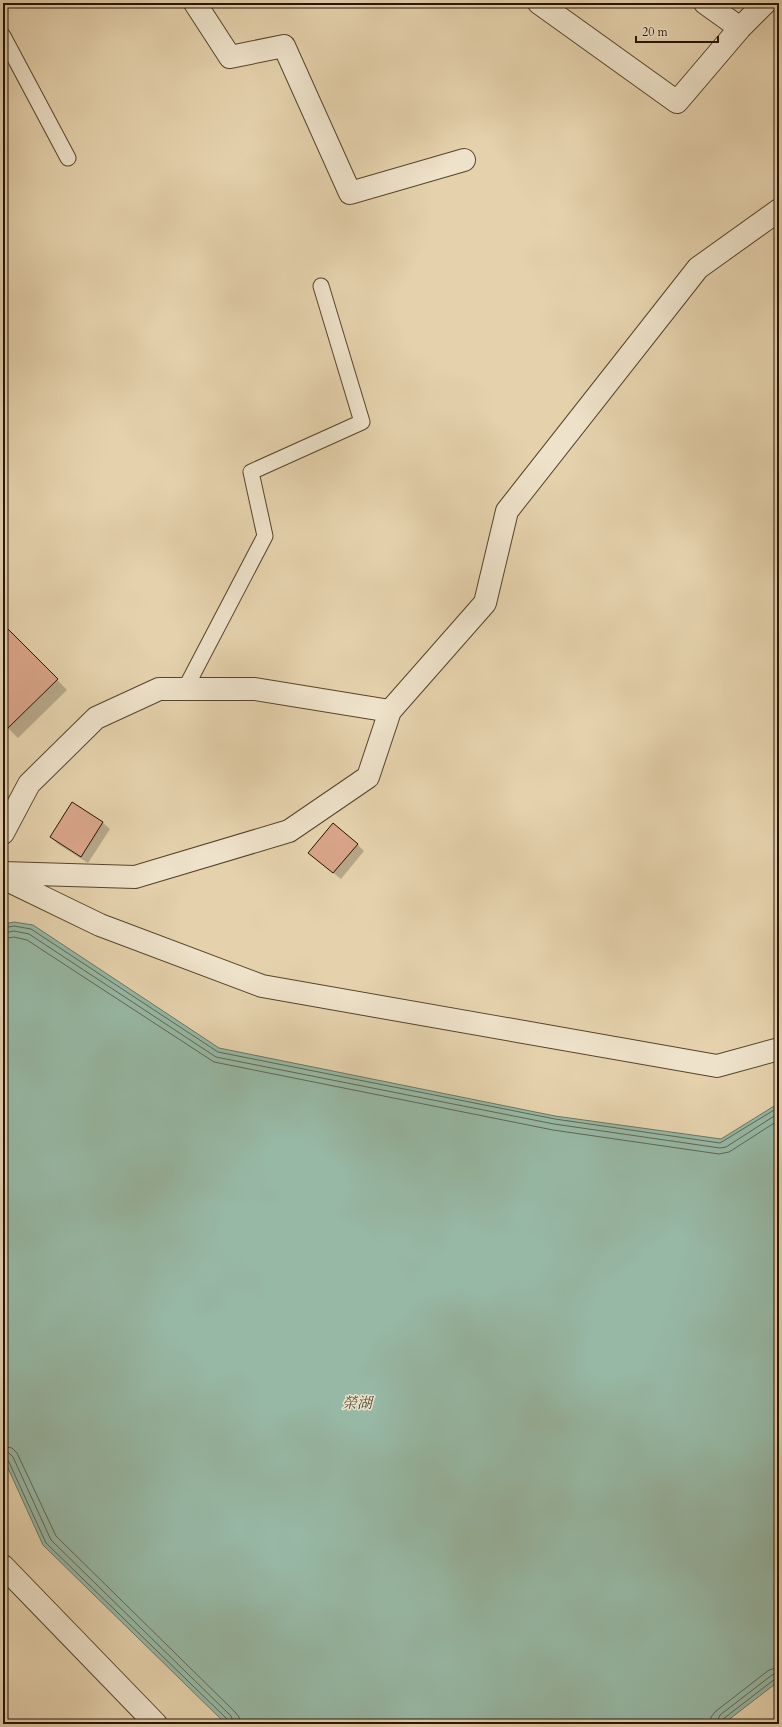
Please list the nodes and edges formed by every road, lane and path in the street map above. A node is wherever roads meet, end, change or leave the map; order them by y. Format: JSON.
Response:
{"nodes":[{"id":1,"x":195,"y":3,"type":"edge"},
{"id":2,"x":539,"y":3,"type":"edge"},
{"id":3,"x":705,"y":3,"type":"edge"},
{"id":4,"x":764,"y":3,"type":"edge"},
{"id":5,"x":740,"y":28,"type":"junction"},
{"id":6,"x":3,"y":36,"type":"edge"},
{"id":7,"x":68,"y":158,"type":"dead end"},
{"id":8,"x":464,"y":160,"type":"dead end"},
{"id":9,"x":779,"y":210,"type":"edge"},
{"id":10,"x":321,"y":286,"type":"dead end"},
{"id":11,"x":185,"y":689,"type":"junction"},
{"id":12,"x":390,"y":712,"type":"junction"},
{"id":13,"x":3,"y":833,"type":"edge"},
{"id":14,"x":3,"y":873,"type":"edge"},
{"id":15,"x":3,"y":878,"type":"edge"},
{"id":16,"x":779,"y":1049,"type":"edge"},
{"id":17,"x":4,"y":1570,"type":"edge"},
{"id":18,"x":156,"y":1724,"type":"edge"}],
"edges":[{"from":1,"to":8,"type":"street"},
{"from":2,"to":5,"type":"street"},
{"from":3,"to":5,"type":"street"},
{"from":4,"to":5,"type":"street"},
{"from":6,"to":7,"type":"lane"},
{"from":9,"to":12,"type":"street"},
{"from":10,"to":11,"type":"lane"},
{"from":11,"to":12,"type":"street"},
{"from":11,"to":13,"type":"street"},
{"from":12,"to":14,"type":"street"},
{"from":15,"to":16,"type":"street"},
{"from":17,"to":18,"type":"street"}]}
